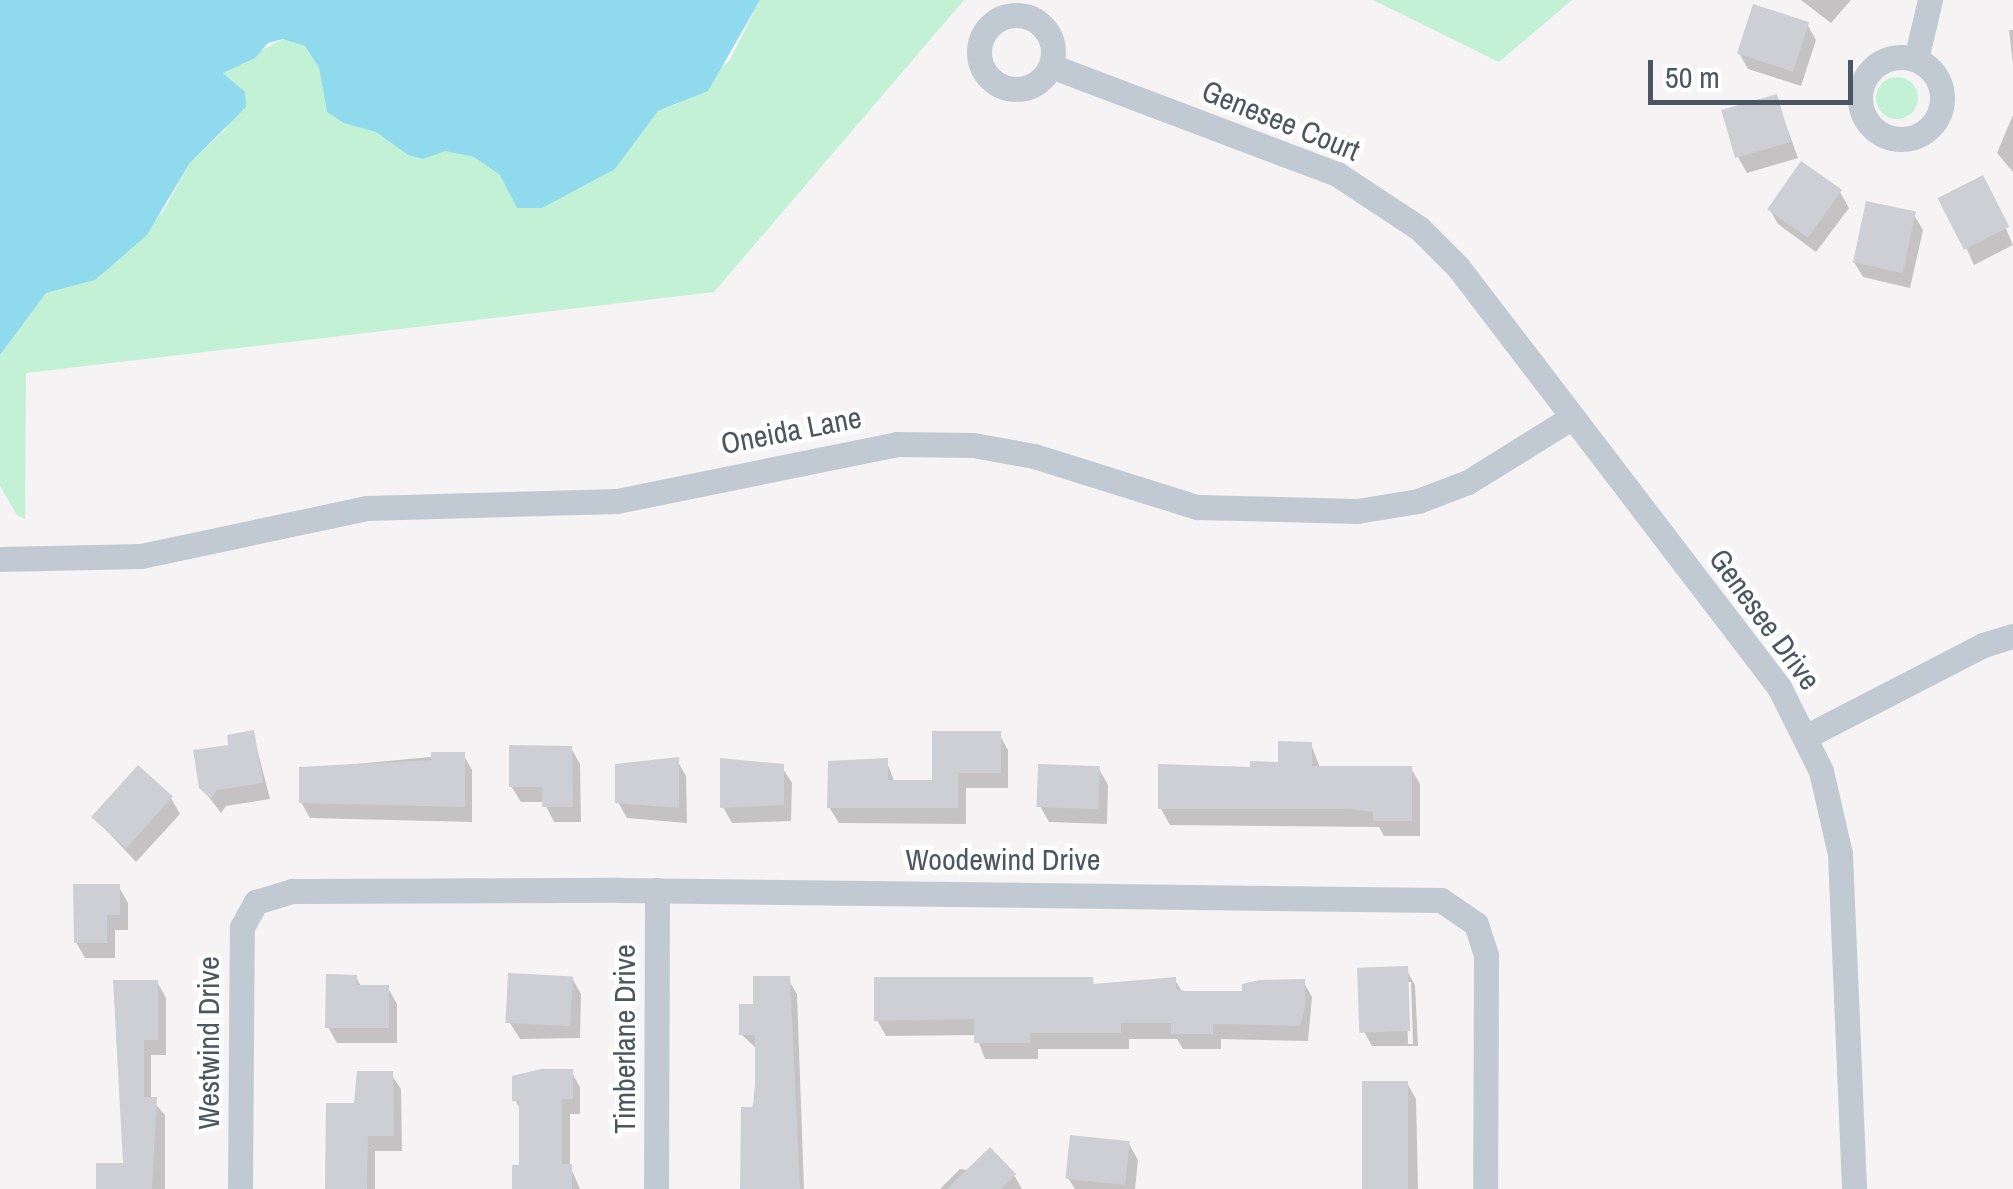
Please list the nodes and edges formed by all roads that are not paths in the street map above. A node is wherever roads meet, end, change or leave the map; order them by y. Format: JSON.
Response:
{"nodes":[{"id":1,"x":1930,"y":0,"type":"edge"},
{"id":2,"x":1916,"y":59,"type":"dead end"},
{"id":3,"x":1051,"y":66,"type":"dead end"},
{"id":4,"x":1571,"y":418,"type":"junction"},
{"id":5,"x":0,"y":559,"type":"edge"},
{"id":6,"x":2013,"y":636,"type":"edge"},
{"id":7,"x":1807,"y":736,"type":"junction"},
{"id":8,"x":657,"y":890,"type":"junction"},
{"id":9,"x":256,"y":902,"type":"joint"},
{"id":10,"x":240,"y":1189,"type":"edge"},
{"id":11,"x":656,"y":1189,"type":"edge"},
{"id":12,"x":1486,"y":1189,"type":"edge"},
{"id":13,"x":1854,"y":1189,"type":"edge"}],
"edges":[{"from":1,"to":2,"type":"street"},
{"from":3,"to":4,"type":"street","name":"Genesee Court"},
{"from":4,"to":5,"type":"street","name":"Oneida Lane"},
{"from":4,"to":7,"type":"street","name":"Genesee Drive"},
{"from":6,"to":7,"type":"street"},
{"from":7,"to":13,"type":"street","name":"Genesee Drive"},
{"from":8,"to":9,"type":"street","name":"Woodewind Drive"},
{"from":8,"to":11,"type":"street","name":"Timberlane Drive"},
{"from":8,"to":12,"type":"street","name":"Woodewind Drive"},
{"from":9,"to":10,"type":"street","name":"Westwind Drive"}]}
